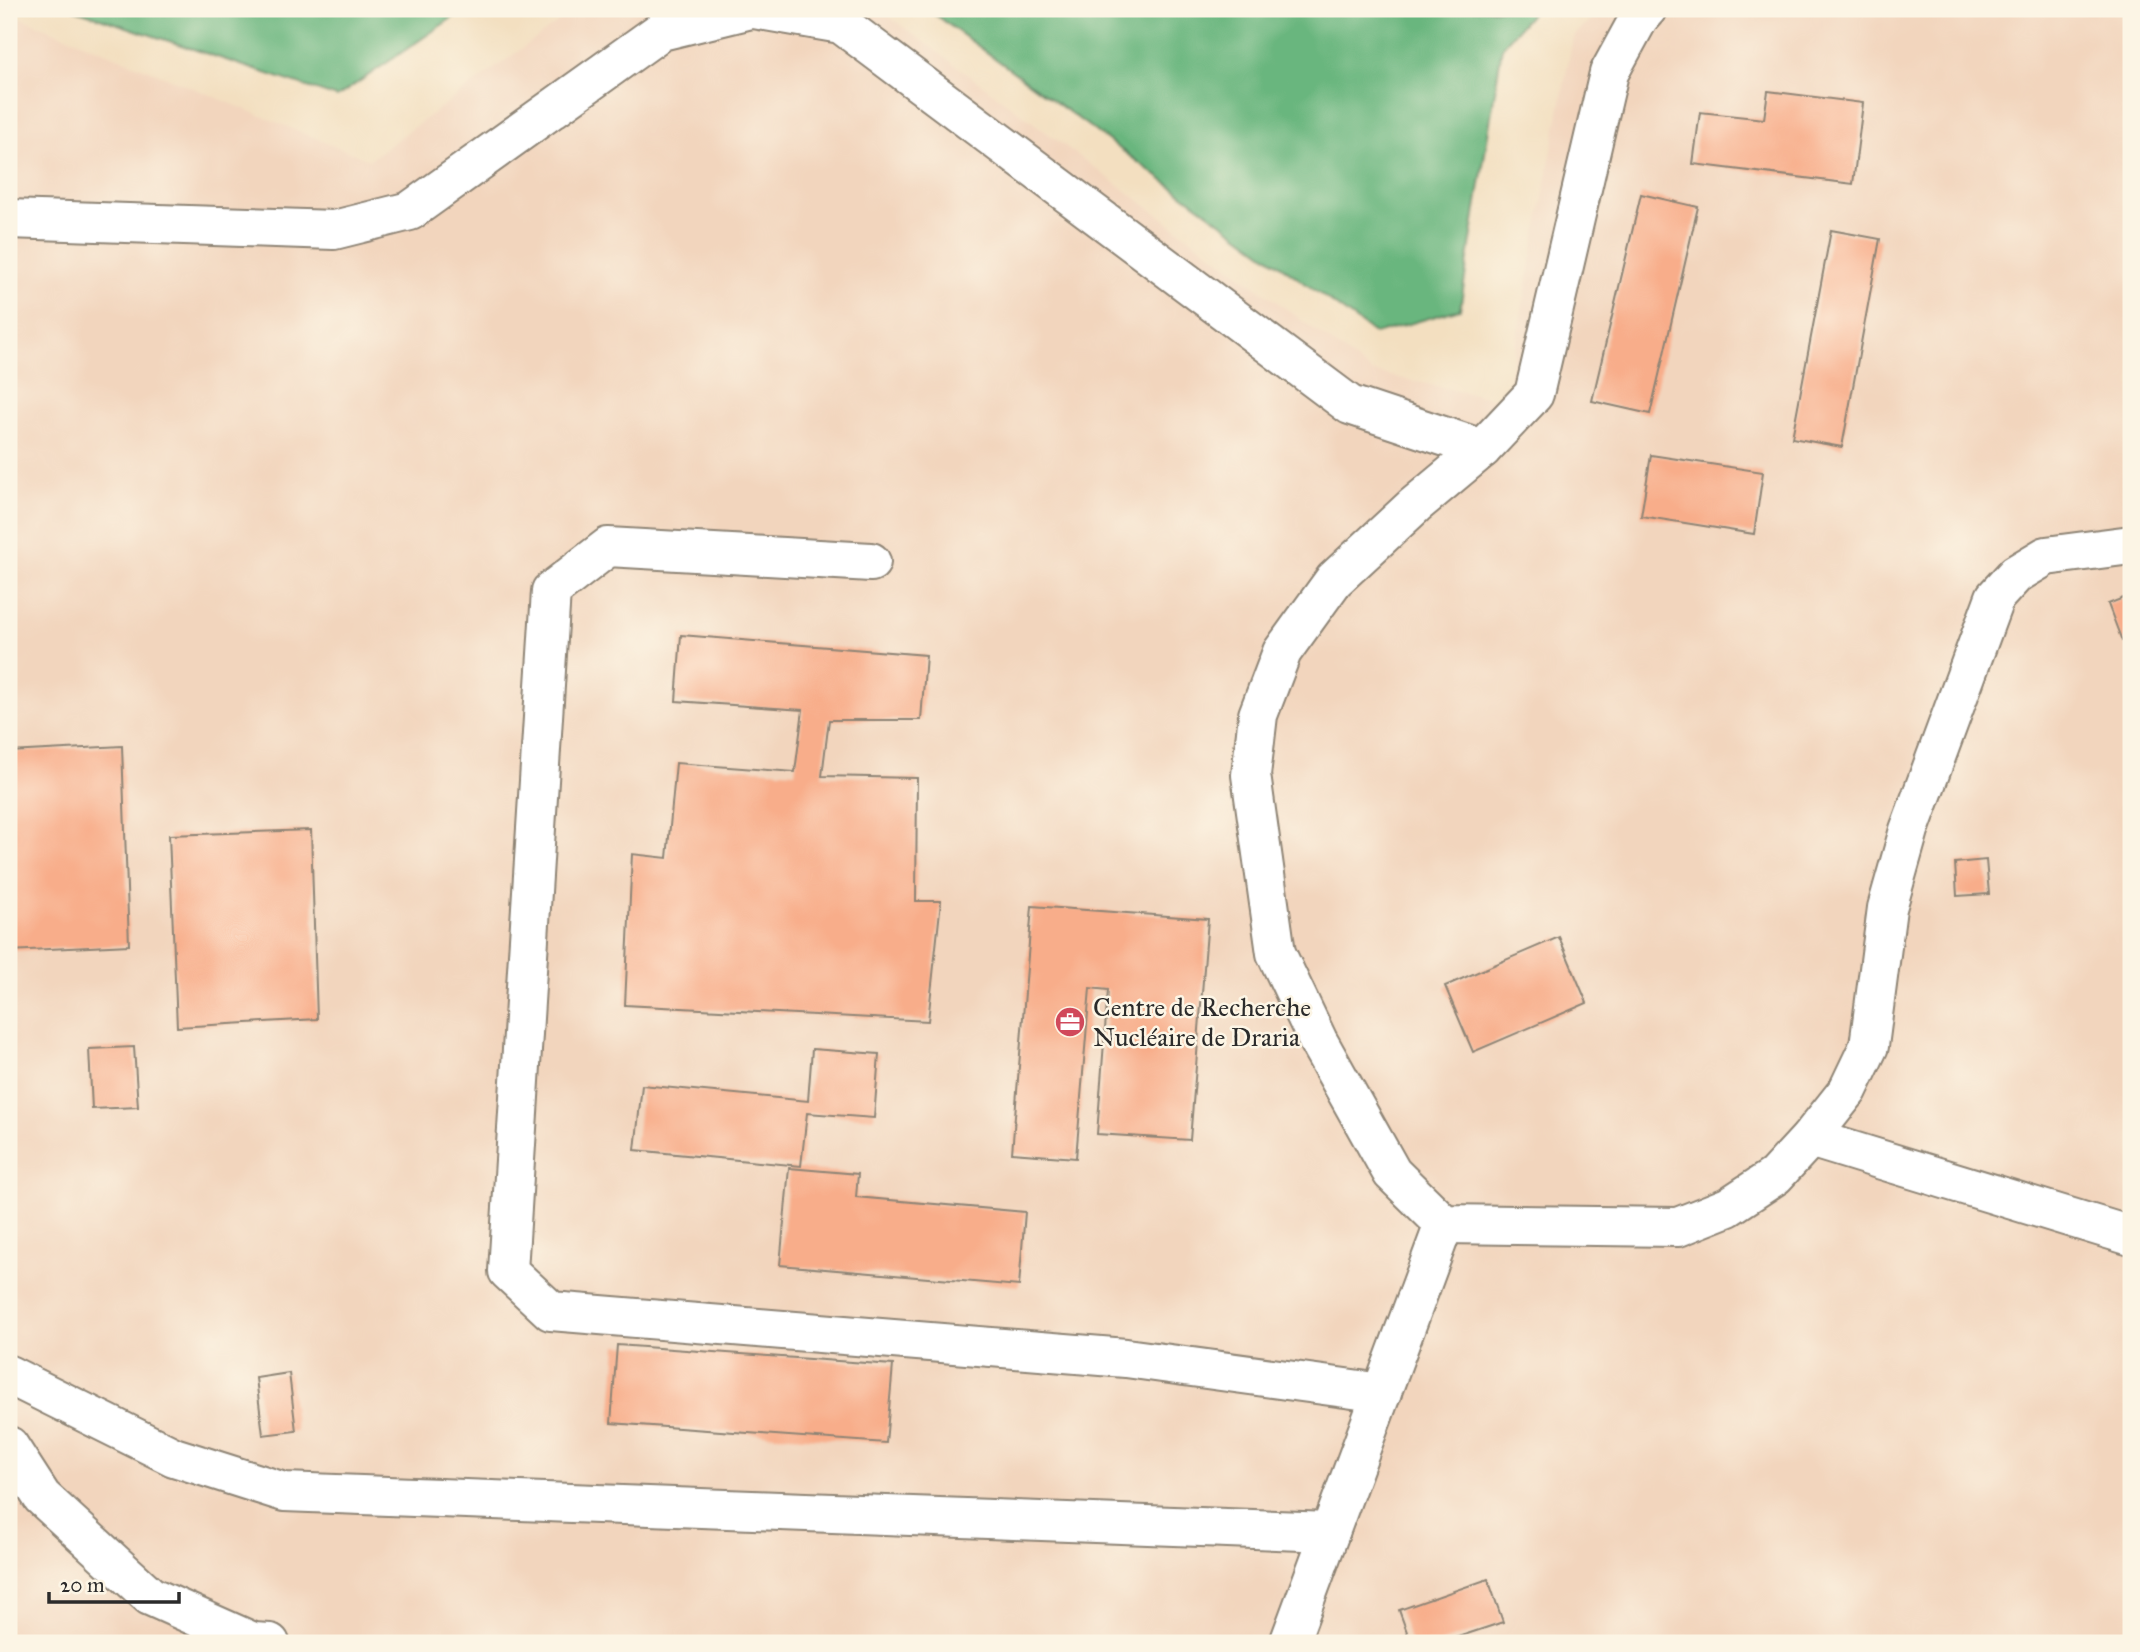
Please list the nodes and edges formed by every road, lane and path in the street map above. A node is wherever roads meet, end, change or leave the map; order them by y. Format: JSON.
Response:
{"nodes":[{"id":1,"x":752,"y":9,"type":"edge"},
{"id":2,"x":1647,"y":9,"type":"edge"},
{"id":3,"x":9,"y":219,"type":"edge"},
{"id":4,"x":1482,"y":449,"type":"junction"},
{"id":5,"x":2131,"y":545,"type":"edge"},
{"id":6,"x":871,"y":562,"type":"dead end"},
{"id":7,"x":1810,"y":1138,"type":"junction"},
{"id":8,"x":1444,"y":1224,"type":"junction"},
{"id":9,"x":2131,"y":1236,"type":"edge"},
{"id":10,"x":9,"y":1376,"type":"edge"},
{"id":11,"x":1382,"y":1393,"type":"junction"},
{"id":12,"x":9,"y":1447,"type":"edge"},
{"id":13,"x":1330,"y":1532,"type":"junction"},
{"id":14,"x":270,"y":1643,"type":"edge"},
{"id":15,"x":1289,"y":1643,"type":"edge"}],
"edges":[{"from":1,"to":3,"type":"lane"},
{"from":1,"to":4,"type":"lane"},
{"from":2,"to":4,"type":"lane"},
{"from":4,"to":8,"type":"lane"},
{"from":5,"to":7,"type":"lane"},
{"from":6,"to":11,"type":"lane"},
{"from":7,"to":8,"type":"lane"},
{"from":7,"to":9,"type":"lane"},
{"from":8,"to":11,"type":"lane"},
{"from":10,"to":13,"type":"lane"},
{"from":11,"to":13,"type":"lane"},
{"from":12,"to":14,"type":"lane"},
{"from":13,"to":15,"type":"lane"}]}
